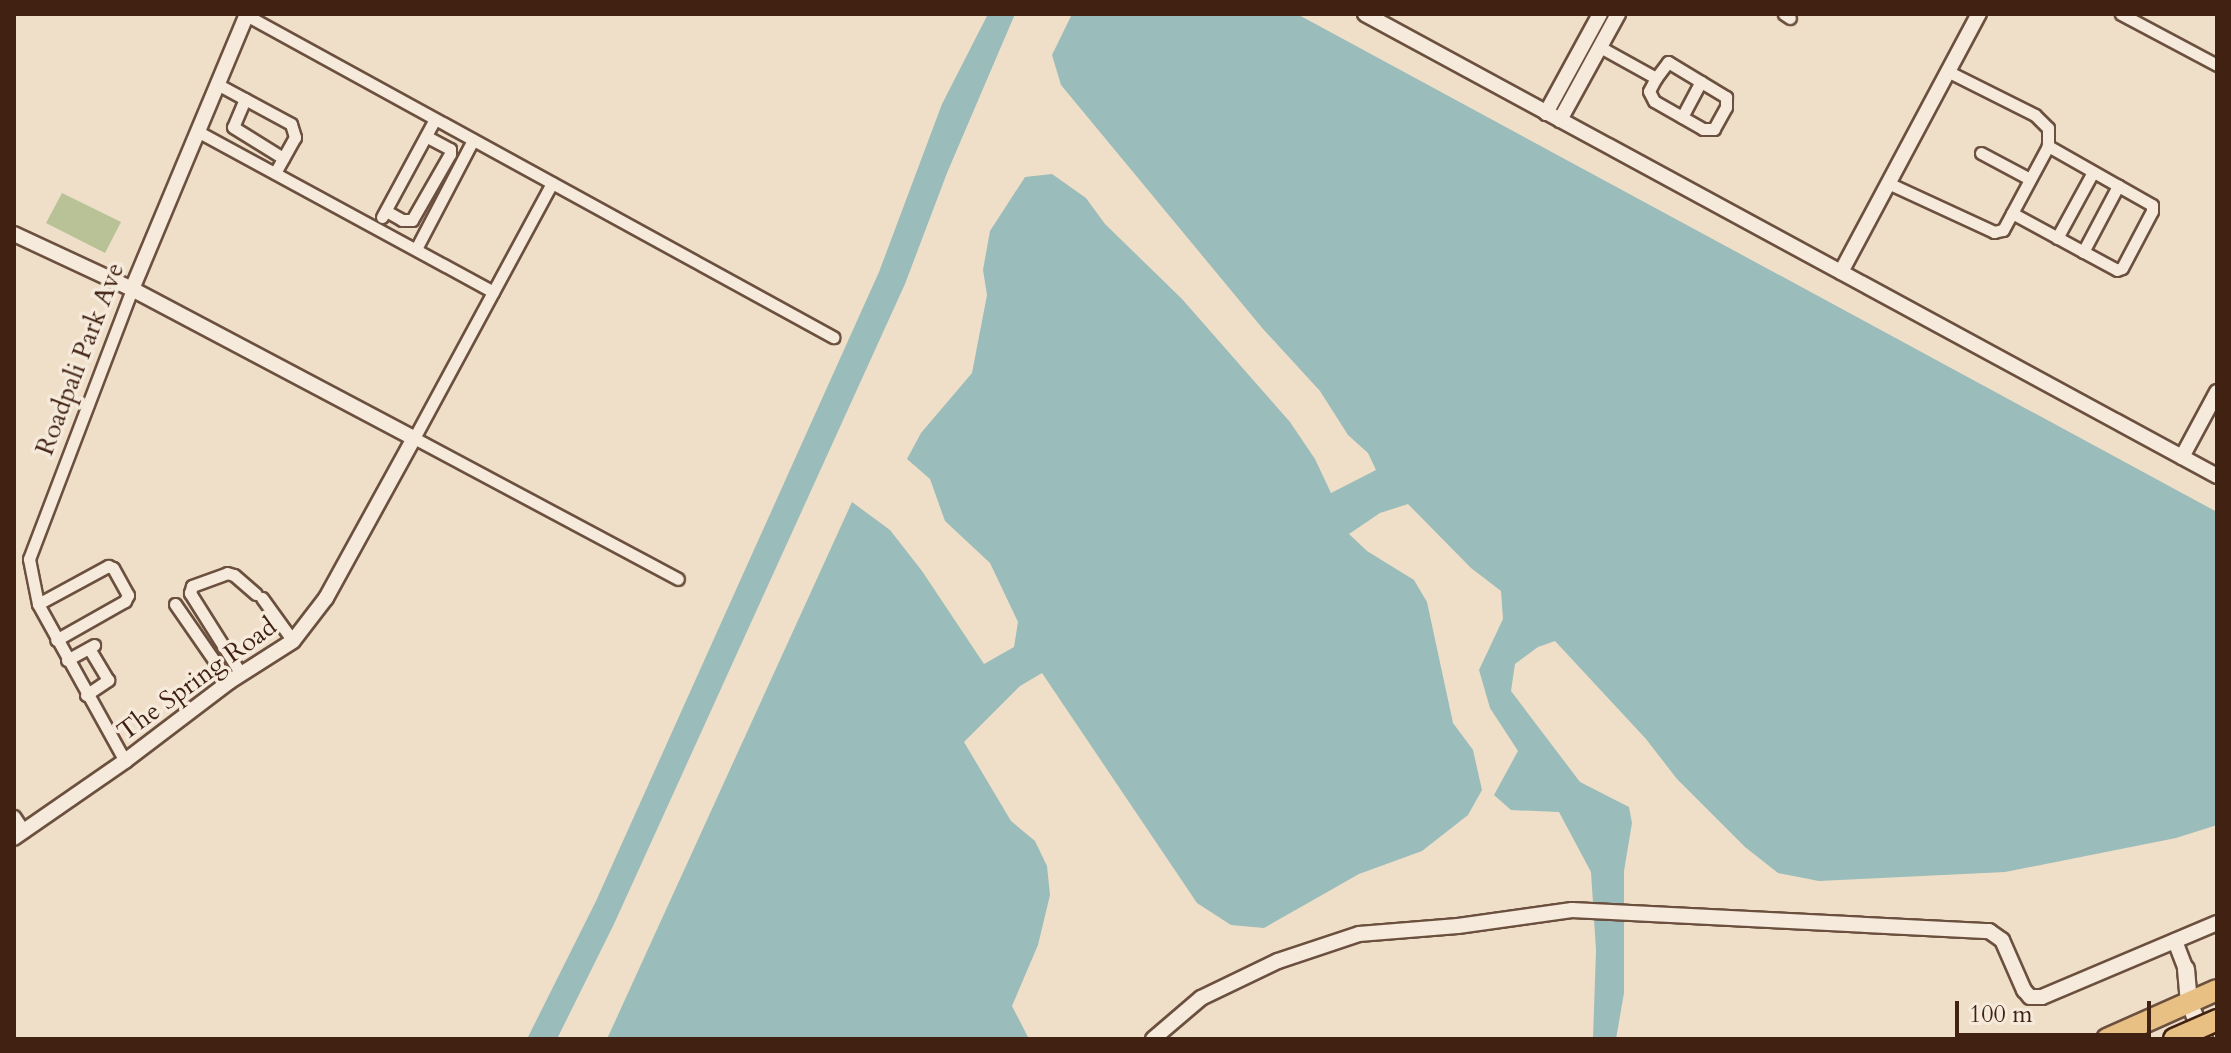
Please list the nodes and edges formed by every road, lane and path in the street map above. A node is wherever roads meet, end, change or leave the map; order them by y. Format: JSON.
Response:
{"nodes":[{"id":1,"x":246,"y":14,"type":"edge"},
{"id":2,"x":1365,"y":14,"type":"edge"},
{"id":3,"x":1600,"y":14,"type":"edge"},
{"id":4,"x":1618,"y":14,"type":"edge"},
{"id":5,"x":1979,"y":14,"type":"edge"},
{"id":6,"x":2121,"y":14,"type":"edge"},
{"id":7,"x":1600,"y":47,"type":"junction"},
{"id":8,"x":2217,"y":65,"type":"edge"},
{"id":9,"x":1947,"y":71,"type":"junction"},
{"id":10,"x":1656,"y":78,"type":"junction"},
{"id":11,"x":1701,"y":82,"type":"junction"},
{"id":12,"x":217,"y":84,"type":"junction"},
{"id":13,"x":245,"y":99,"type":"junction"},
{"id":14,"x":1546,"y":113,"type":"junction"},
{"id":15,"x":1682,"y":117,"type":"junction"},
{"id":16,"x":435,"y":119,"type":"junction"},
{"id":17,"x":1560,"y":120,"type":"junction"},
{"id":18,"x":197,"y":131,"type":"junction"},
{"id":19,"x":426,"y":136,"type":"junction"},
{"id":20,"x":473,"y":140,"type":"junction"},
{"id":21,"x":2048,"y":146,"type":"junction"},
{"id":22,"x":1981,"y":153,"type":"dead end"},
{"id":23,"x":283,"y":158,"type":"junction"},
{"id":24,"x":2093,"y":172,"type":"junction"},
{"id":25,"x":275,"y":173,"type":"junction"},
{"id":26,"x":2030,"y":179,"type":"junction"},
{"id":27,"x":552,"y":183,"type":"junction"},
{"id":28,"x":1888,"y":183,"type":"junction"},
{"id":29,"x":2118,"y":186,"type":"junction"},
{"id":30,"x":386,"y":211,"type":"junction"},
{"id":31,"x":2012,"y":213,"type":"junction"},
{"id":32,"x":377,"y":227,"type":"junction"},
{"id":33,"x":14,"y":234,"type":"edge"},
{"id":34,"x":2057,"y":238,"type":"junction"},
{"id":35,"x":416,"y":249,"type":"junction"},
{"id":36,"x":2083,"y":252,"type":"junction"},
{"id":37,"x":1841,"y":272,"type":"junction"},
{"id":38,"x":132,"y":289,"type":"junction"},
{"id":39,"x":493,"y":292,"type":"junction"},
{"id":40,"x":833,"y":337,"type":"dead end"},
{"id":41,"x":2217,"y":392,"type":"edge"},
{"id":42,"x":414,"y":438,"type":"junction"},
{"id":43,"x":2182,"y":457,"type":"junction"},
{"id":44,"x":2217,"y":476,"type":"edge"},
{"id":45,"x":678,"y":579,"type":"dead end"},
{"id":46,"x":38,"y":604,"type":"junction"},
{"id":47,"x":175,"y":604,"type":"dead end"},
{"id":48,"x":56,"y":640,"type":"junction"},
{"id":49,"x":293,"y":641,"type":"junction"},
{"id":50,"x":67,"y":660,"type":"junction"},
{"id":51,"x":235,"y":678,"type":"junction"},
{"id":52,"x":86,"y":695,"type":"junction"},
{"id":53,"x":125,"y":761,"type":"junction"},
{"id":54,"x":14,"y":816,"type":"edge"},
{"id":55,"x":19,"y":835,"type":"edge"},
{"id":56,"x":2217,"y":923,"type":"edge"},
{"id":57,"x":2175,"y":941,"type":"junction"},
{"id":58,"x":2186,"y":969,"type":"junction"},
{"id":59,"x":2215,"y":995,"type":"edge"},
{"id":60,"x":2189,"y":1002,"type":"junction"},
{"id":61,"x":2217,"y":1020,"type":"edge"},
{"id":62,"x":1153,"y":1039,"type":"edge"},
{"id":63,"x":2107,"y":1039,"type":"edge"},
{"id":64,"x":2174,"y":1039,"type":"edge"},
{"id":65,"x":2204,"y":1039,"type":"edge"}],
"edges":[{"from":1,"to":12,"type":"street","name":"Roadpali Park Ave"},
{"from":1,"to":16,"type":"street"},
{"from":2,"to":14,"type":"street"},
{"from":3,"to":14,"type":"street"},
{"from":4,"to":7,"type":"street"},
{"from":5,"to":9,"type":"street"},
{"from":6,"to":8,"type":"street"},
{"from":7,"to":10,"type":"street"},
{"from":7,"to":17,"type":"street"},
{"from":9,"to":21,"type":"street"},
{"from":9,"to":28,"type":"street"},
{"from":10,"to":11,"type":"street"},
{"from":10,"to":15,"type":"street"},
{"from":11,"to":15,"type":"street"},
{"from":11,"to":15,"type":"street"},
{"from":12,"to":13,"type":"street"},
{"from":12,"to":18,"type":"street","name":"Roadpali Park Ave"},
{"from":13,"to":23,"type":"street"},
{"from":13,"to":23,"type":"street"},
{"from":14,"to":17,"type":"street"},
{"from":16,"to":19,"type":"street"},
{"from":16,"to":20,"type":"street"},
{"from":17,"to":37,"type":"street"},
{"from":18,"to":25,"type":"street"},
{"from":18,"to":38,"type":"street","name":"Roadpali Park Ave"},
{"from":19,"to":30,"type":"street"},
{"from":19,"to":30,"type":"street"},
{"from":20,"to":27,"type":"street"},
{"from":20,"to":35,"type":"street"},
{"from":21,"to":24,"type":"street"},
{"from":21,"to":26,"type":"street"},
{"from":22,"to":26,"type":"street"},
{"from":23,"to":25,"type":"street"},
{"from":24,"to":29,"type":"street"},
{"from":24,"to":34,"type":"street"},
{"from":25,"to":32,"type":"street"},
{"from":26,"to":31,"type":"street"},
{"from":27,"to":39,"type":"street"},
{"from":27,"to":40,"type":"street"},
{"from":28,"to":31,"type":"street"},
{"from":28,"to":37,"type":"street"},
{"from":29,"to":36,"type":"street"},
{"from":29,"to":36,"type":"street"},
{"from":30,"to":32,"type":"street"},
{"from":31,"to":34,"type":"street"},
{"from":32,"to":35,"type":"street"},
{"from":33,"to":38,"type":"street"},
{"from":34,"to":36,"type":"street"},
{"from":35,"to":39,"type":"street"},
{"from":37,"to":43,"type":"street"},
{"from":38,"to":42,"type":"street"},
{"from":38,"to":46,"type":"street","name":"Roadpali Park Ave"},
{"from":39,"to":42,"type":"street"},
{"from":41,"to":43,"type":"street"},
{"from":42,"to":45,"type":"street"},
{"from":42,"to":49,"type":"street","name":"The Spring Road"},
{"from":43,"to":44,"type":"street"},
{"from":46,"to":48,"type":"street","name":"Roadpali Park Ave"},
{"from":46,"to":48,"type":"street"},
{"from":47,"to":51,"type":"street"},
{"from":48,"to":50,"type":"street","name":"Roadpali Park Ave"},
{"from":49,"to":51,"type":"street","name":"The Spring Road"},
{"from":49,"to":51,"type":"street"},
{"from":50,"to":52,"type":"street","name":"Roadpali Park Ave"},
{"from":50,"to":52,"type":"street"},
{"from":51,"to":53,"type":"street","name":"The Spring Road"},
{"from":52,"to":53,"type":"street","name":"Roadpali Park Ave"},
{"from":53,"to":55,"type":"street","name":"The Spring Road"},
{"from":54,"to":55,"type":"street"},
{"from":56,"to":57,"type":"street"},
{"from":57,"to":58,"type":"street"},
{"from":57,"to":62,"type":"street"},
{"from":58,"to":59,"type":"main road"},
{"from":58,"to":60,"type":"main road"},
{"from":59,"to":60,"type":"highway"},
{"from":60,"to":63,"type":"highway"},
{"from":60,"to":65,"type":"main road"},
{"from":61,"to":64,"type":"highway","bridge":true}]}
